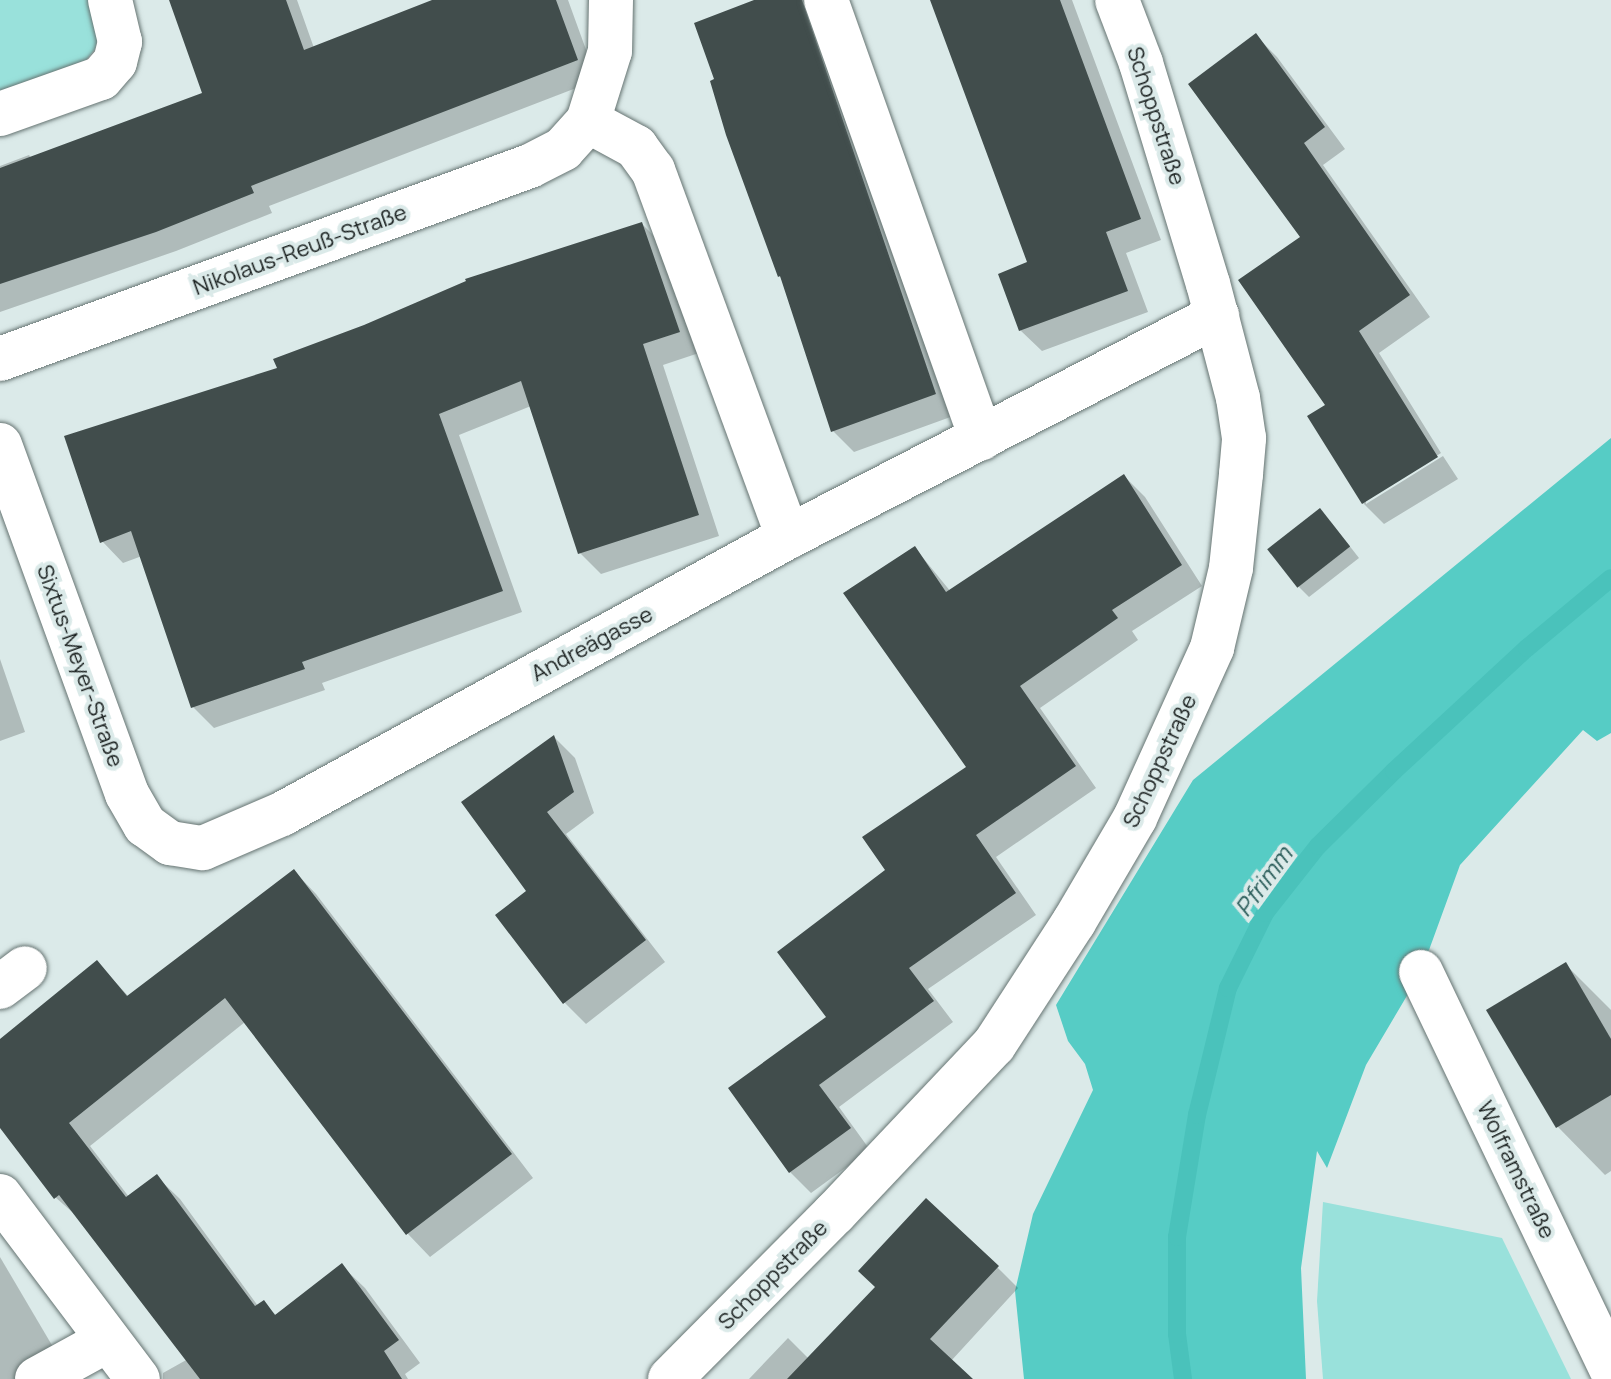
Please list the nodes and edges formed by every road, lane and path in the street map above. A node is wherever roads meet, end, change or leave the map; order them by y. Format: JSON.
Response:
{"nodes":[{"id":1,"x":110,"y":0,"type":"edge"},
{"id":2,"x":611,"y":0,"type":"edge"},
{"id":3,"x":826,"y":0,"type":"edge"},
{"id":4,"x":1117,"y":0,"type":"edge"},
{"id":5,"x":0,"y":114,"type":"edge"},
{"id":6,"x":588,"y":121,"type":"junction"},
{"id":7,"x":1217,"y":316,"type":"junction"},
{"id":8,"x":0,"y":359,"type":"edge"},
{"id":9,"x":981,"y":438,"type":"junction"},
{"id":10,"x":0,"y":445,"type":"edge"},
{"id":11,"x":788,"y":537,"type":"junction"},
{"id":12,"x":203,"y":848,"type":"joint"},
{"id":13,"x":1421,"y":972,"type":"dead end"},
{"id":14,"x":0,"y":1196,"type":"edge"},
{"id":15,"x":106,"y":1341,"type":"junction"},
{"id":16,"x":1611,"y":1369,"type":"edge"},
{"id":17,"x":37,"y":1379,"type":"edge"},
{"id":18,"x":138,"y":1379,"type":"edge"},
{"id":19,"x":670,"y":1379,"type":"edge"}],
"edges":[{"from":1,"to":5,"type":"street"},
{"from":2,"to":6,"type":"street","name":"Nikolaus-Reuß-Straße"},
{"from":3,"to":9,"type":"street"},
{"from":4,"to":7,"type":"street","name":"Schoppstraße"},
{"from":6,"to":8,"type":"street","name":"Nikolaus-Reuß-Straße"},
{"from":6,"to":11,"type":"street"},
{"from":7,"to":9,"type":"street","name":"Andreägasse"},
{"from":7,"to":19,"type":"street","name":"Schoppstraße"},
{"from":9,"to":11,"type":"street","name":"Andreägasse"},
{"from":10,"to":12,"type":"street","name":"Sixtus-Meyer-Straße"},
{"from":11,"to":12,"type":"street","name":"Andreägasse"},
{"from":13,"to":16,"type":"street","name":"Wolframstraße"},
{"from":14,"to":15,"type":"street"},
{"from":15,"to":17,"type":"street"},
{"from":15,"to":18,"type":"street"}]}
